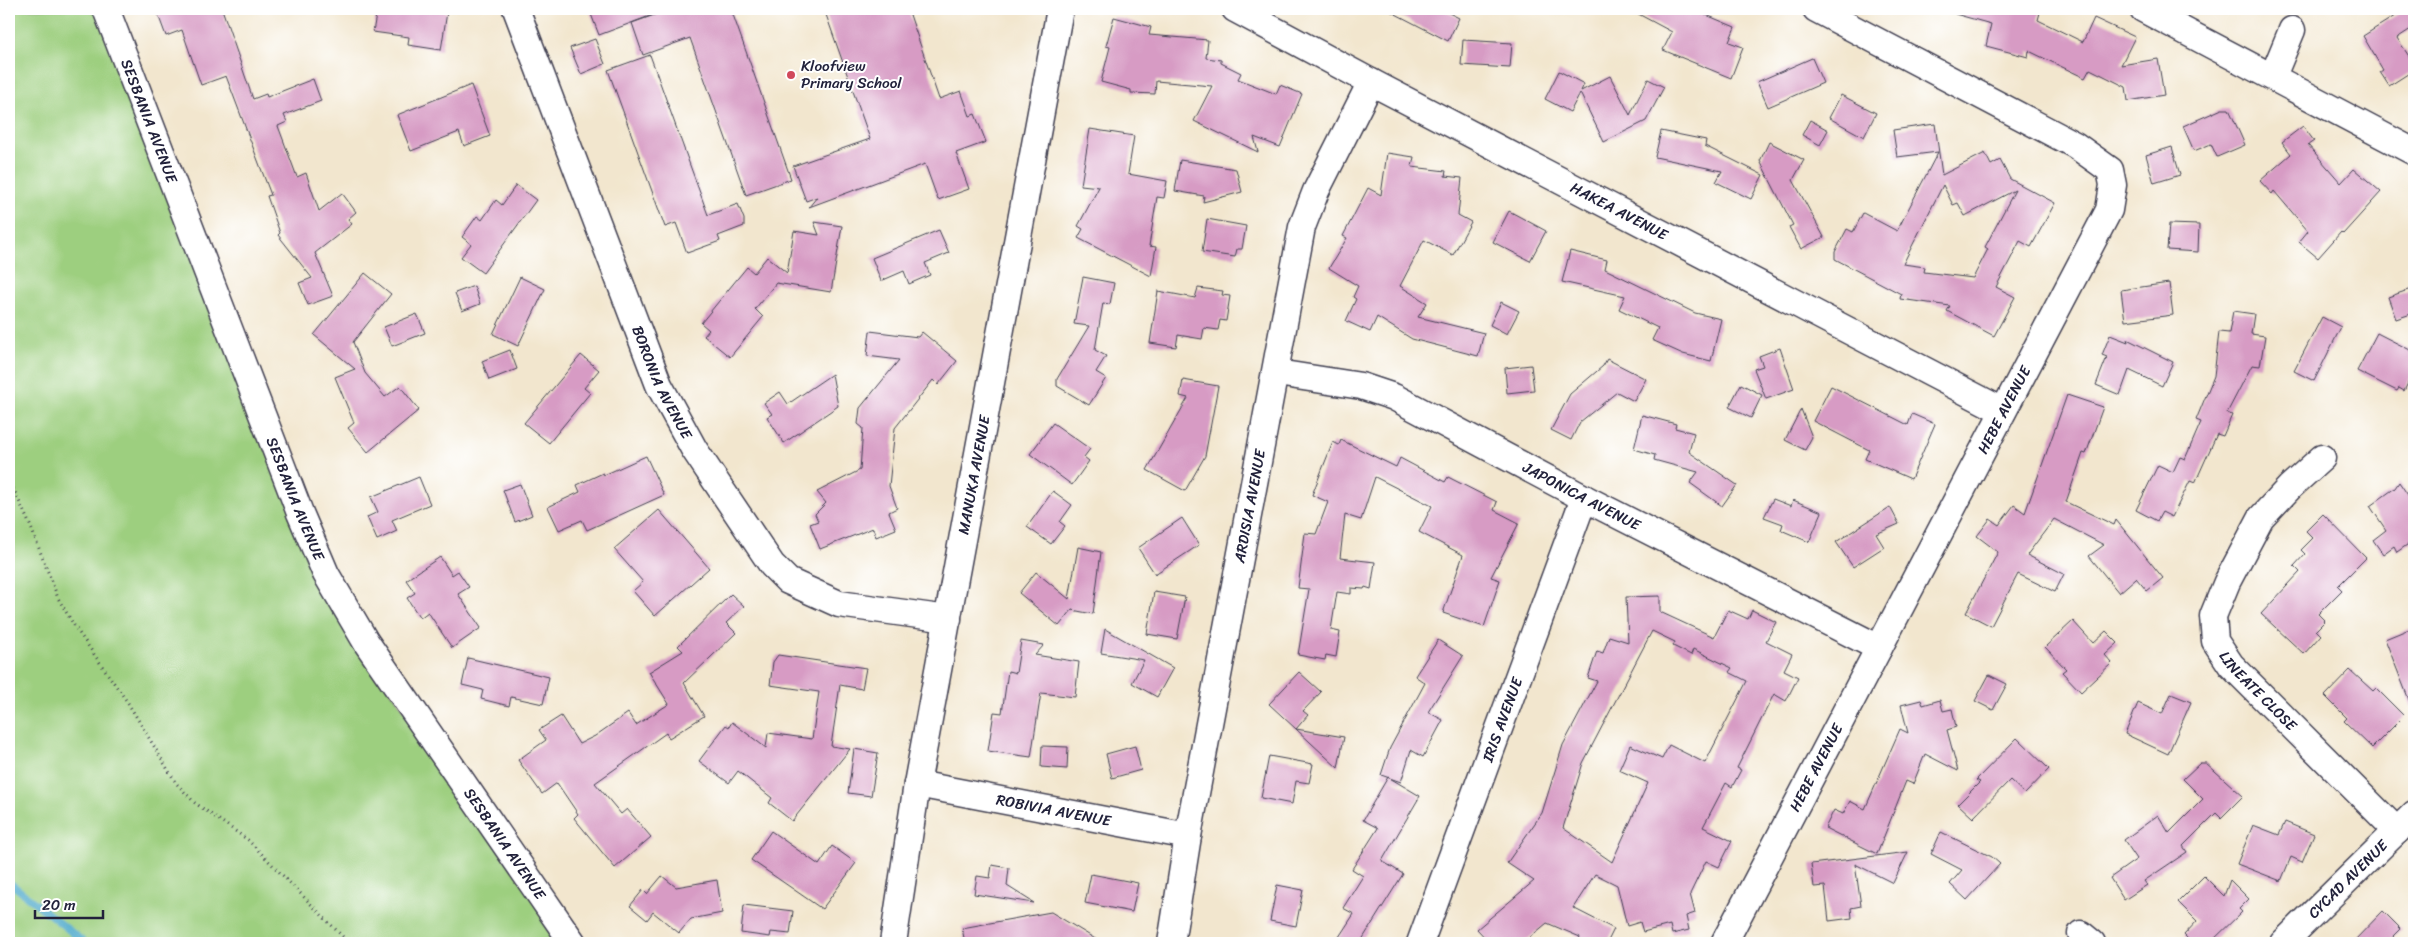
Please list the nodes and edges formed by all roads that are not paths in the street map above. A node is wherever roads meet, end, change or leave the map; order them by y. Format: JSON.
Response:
{"nodes":[{"id":1,"x":106,"y":9,"type":"edge"},
{"id":2,"x":516,"y":9,"type":"edge"},
{"id":3,"x":1060,"y":9,"type":"edge"},
{"id":4,"x":1235,"y":9,"type":"edge"},
{"id":5,"x":1816,"y":9,"type":"edge"},
{"id":6,"x":2143,"y":9,"type":"edge"},
{"id":7,"x":2292,"y":30,"type":"dead end"},
{"id":8,"x":2273,"y":76,"type":"junction"},
{"id":9,"x":1370,"y":82,"type":"junction"},
{"id":10,"x":2414,"y":152,"type":"edge"},
{"id":11,"x":1277,"y":373,"type":"junction"},
{"id":12,"x":2003,"y":411,"type":"junction"},
{"id":13,"x":2322,"y":458,"type":"dead end"},
{"id":14,"x":1584,"y":498,"type":"junction"},
{"id":15,"x":948,"y":619,"type":"junction"},
{"id":16,"x":1879,"y":648,"type":"junction"},
{"id":17,"x":918,"y":784,"type":"junction"},
{"id":18,"x":2406,"y":823,"type":"edge"},
{"id":19,"x":1188,"y":836,"type":"junction"},
{"id":20,"x":574,"y":943,"type":"edge"},
{"id":21,"x":893,"y":943,"type":"edge"},
{"id":22,"x":1171,"y":943,"type":"edge"},
{"id":23,"x":1420,"y":943,"type":"edge"},
{"id":24,"x":1724,"y":943,"type":"edge"},
{"id":25,"x":2282,"y":943,"type":"edge"}],
"edges":[{"from":1,"to":20,"type":"street","name":"SESBANIA AVENUE"},
{"from":2,"to":15,"type":"street","name":"BORONIA AVENUE"},
{"from":3,"to":15,"type":"street","name":"MANUKA AVENUE"},
{"from":4,"to":9,"type":"street","name":"HAKEA AVENUE"},
{"from":5,"to":12,"type":"street","name":"HEBE AVENUE"},
{"from":6,"to":8,"type":"street"},
{"from":7,"to":8,"type":"street"},
{"from":8,"to":10,"type":"street"},
{"from":9,"to":11,"type":"street","name":"ARDISIA AVENUE"},
{"from":9,"to":12,"type":"street","name":"HAKEA AVENUE"},
{"from":11,"to":14,"type":"street","name":"JAPONICA AVENUE"},
{"from":11,"to":19,"type":"street","name":"ARDISIA AVENUE"},
{"from":12,"to":16,"type":"street","name":"HEBE AVENUE"},
{"from":13,"to":18,"type":"street","name":"LINEATE CLOSE"},
{"from":14,"to":16,"type":"street","name":"JAPONICA AVENUE"},
{"from":14,"to":23,"type":"street","name":"IRIS AVENUE"},
{"from":15,"to":17,"type":"street","name":"MANUKA AVENUE"},
{"from":16,"to":24,"type":"street","name":"HEBE AVENUE"},
{"from":17,"to":19,"type":"street","name":"ROBIVIA AVENUE"},
{"from":17,"to":21,"type":"street","name":"MANUKA AVENUE"},
{"from":18,"to":25,"type":"street","name":"CYCAD AVENUE"},
{"from":19,"to":22,"type":"street","name":"ARDISIA AVENUE"}]}
